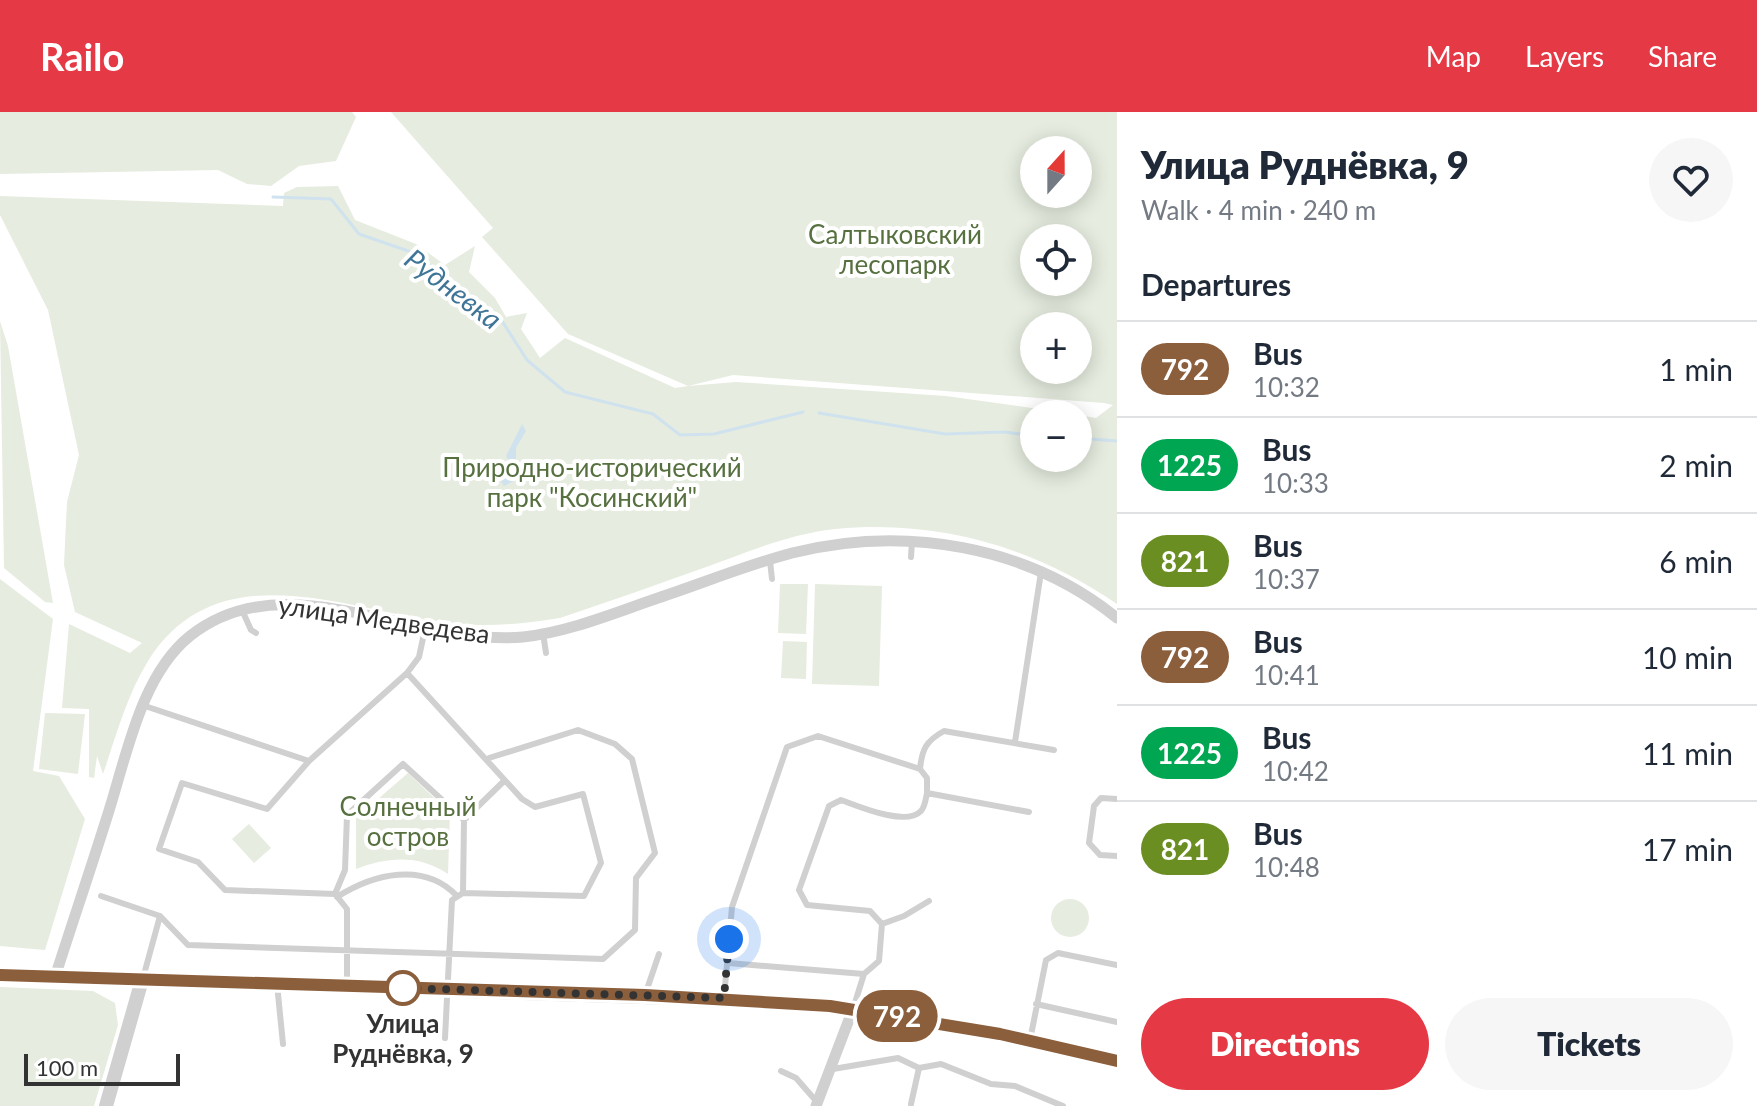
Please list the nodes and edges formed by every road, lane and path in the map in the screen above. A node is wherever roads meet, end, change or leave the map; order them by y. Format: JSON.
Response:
{"nodes":[{"id":1,"x":912,"y":540,"type":"junction"},
{"id":2,"x":911,"y":557,"type":"dead end"},
{"id":3,"x":770,"y":561,"type":"junction"},
{"id":4,"x":1041,"y":572,"type":"junction"},
{"id":5,"x":772,"y":579,"type":"dead end"},
{"id":6,"x":241,"y":609,"type":"junction"},
{"id":7,"x":1117,"y":618,"type":"edge"},
{"id":8,"x":425,"y":629,"type":"junction"},
{"id":9,"x":256,"y":633,"type":"dead end"},
{"id":10,"x":543,"y":633,"type":"junction"},
{"id":11,"x":546,"y":653,"type":"dead end"},
{"id":12,"x":407,"y":673,"type":"junction"},
{"id":13,"x":145,"y":706,"type":"junction"},
{"id":14,"x":1015,"y":742,"type":"junction"},
{"id":15,"x":1054,"y":750,"type":"dead end"},
{"id":16,"x":489,"y":758,"type":"junction"},
{"id":17,"x":309,"y":761,"type":"junction"},
{"id":18,"x":920,"y":769,"type":"junction"},
{"id":19,"x":504,"y":781,"type":"junction"},
{"id":20,"x":927,"y":793,"type":"junction"},
{"id":21,"x":1117,"y":799,"type":"edge"},
{"id":22,"x":1029,"y":812,"type":"dead end"},
{"id":23,"x":464,"y":820,"type":"junction"},
{"id":24,"x":1117,"y":856,"type":"edge"},
{"id":25,"x":460,"y":895,"type":"junction"},
{"id":26,"x":101,"y":896,"type":"dead end"},
{"id":27,"x":336,"y":896,"type":"junction"},
{"id":28,"x":929,"y":901,"type":"dead end"},
{"id":29,"x":160,"y":916,"type":"junction"},
{"id":30,"x":882,"y":924,"type":"junction"},
{"id":31,"x":347,"y":952,"type":"junction"},
{"id":32,"x":451,"y":953,"type":"junction"},
{"id":33,"x":659,"y":954,"type":"dead end"},
{"id":34,"x":728,"y":963,"type":"junction"},
{"id":35,"x":1117,"y":965,"type":"edge"},
{"id":36,"x":864,"y":974,"type":"junction"},
{"id":37,"x":0,"y":975,"type":"edge"},
{"id":38,"x":55,"y":977,"type":"junction"},
{"id":39,"x":142,"y":980,"type":"junction"},
{"id":40,"x":277,"y":984,"type":"junction"},
{"id":41,"x":347,"y":985,"type":"junction"},
{"id":42,"x":450,"y":990,"type":"junction"},
{"id":43,"x":645,"y":995,"type":"junction"},
{"id":44,"x":724,"y":998,"type":"junction"},
{"id":45,"x":1036,"y":1004,"type":"junction"},
{"id":46,"x":853,"y":1009,"type":"junction"},
{"id":47,"x":1117,"y":1022,"type":"edge"},
{"id":48,"x":445,"y":1038,"type":"dead end"},
{"id":49,"x":1030,"y":1040,"type":"junction"},
{"id":50,"x":283,"y":1044,"type":"dead end"},
{"id":51,"x":1117,"y":1061,"type":"edge"},
{"id":52,"x":919,"y":1068,"type":"junction"},
{"id":53,"x":833,"y":1069,"type":"junction"},
{"id":54,"x":781,"y":1071,"type":"dead end"},
{"id":55,"x":817,"y":1104,"type":"edge"},
{"id":56,"x":911,"y":1105,"type":"edge"},
{"id":57,"x":106,"y":1106,"type":"edge"},
{"id":58,"x":1063,"y":1106,"type":"edge"}],
"edges":[{"from":1,"to":2,"type":"lane"},
{"from":1,"to":3,"type":"street","name":"улица Медведева"},
{"from":1,"to":4,"type":"street","name":"улица Медведева"},
{"from":3,"to":5,"type":"lane"},
{"from":3,"to":10,"type":"street","name":"улица Медведева"},
{"from":4,"to":7,"type":"street","name":"улица Медведева"},
{"from":4,"to":14,"type":"lane"},
{"from":6,"to":8,"type":"street","name":"улица Медведева"},
{"from":6,"to":9,"type":"lane"},
{"from":6,"to":13,"type":"street","name":"улица Медведева"},
{"from":8,"to":10,"type":"street","name":"улица Медведева"},
{"from":8,"to":12,"type":"lane"},
{"from":10,"to":11,"type":"lane"},
{"from":12,"to":16,"type":"lane"},
{"from":12,"to":17,"type":"lane"},
{"from":13,"to":17,"type":"lane"},
{"from":13,"to":38,"type":"street","name":"улица Медведева"},
{"from":14,"to":15,"type":"lane"},
{"from":14,"to":18,"type":"lane"},
{"from":16,"to":19,"type":"lane"},
{"from":16,"to":32,"type":"lane"},
{"from":17,"to":27,"type":"lane"},
{"from":18,"to":20,"type":"lane"},
{"from":18,"to":34,"type":"lane"},
{"from":19,"to":23,"type":"lane"},
{"from":19,"to":25,"type":"lane"},
{"from":20,"to":22,"type":"lane"},
{"from":20,"to":30,"type":"lane"},
{"from":21,"to":24,"type":"lane"},
{"from":23,"to":25,"type":"lane"},
{"from":23,"to":27,"type":"lane"},
{"from":25,"to":27,"type":"lane"},
{"from":25,"to":32,"type":"lane"},
{"from":26,"to":29,"type":"lane"},
{"from":27,"to":31,"type":"lane"},
{"from":28,"to":30,"type":"lane"},
{"from":29,"to":31,"type":"lane"},
{"from":29,"to":39,"type":"lane"},
{"from":30,"to":36,"type":"lane"},
{"from":31,"to":32,"type":"lane"},
{"from":31,"to":41,"type":"lane"},
{"from":32,"to":42,"type":"lane"},
{"from":33,"to":43,"type":"lane"},
{"from":34,"to":36,"type":"lane"},
{"from":34,"to":44,"type":"lane"},
{"from":35,"to":45,"type":"lane"},
{"from":36,"to":46,"type":"lane"},
{"from":37,"to":38,"type":"street"},
{"from":38,"to":39,"type":"street"},
{"from":39,"to":40,"type":"street"},
{"from":39,"to":57,"type":"street"},
{"from":40,"to":41,"type":"street"},
{"from":40,"to":50,"type":"lane"},
{"from":41,"to":42,"type":"street"},
{"from":42,"to":43,"type":"street"},
{"from":42,"to":48,"type":"lane"},
{"from":43,"to":44,"type":"street"},
{"from":44,"to":46,"type":"street"},
{"from":45,"to":47,"type":"lane"},
{"from":45,"to":49,"type":"lane"},
{"from":46,"to":49,"type":"street"},
{"from":46,"to":53,"type":"street"},
{"from":49,"to":51,"type":"street"},
{"from":52,"to":53,"type":"lane"},
{"from":52,"to":56,"type":"lane"},
{"from":52,"to":58,"type":"lane"},
{"from":53,"to":55,"type":"street"},
{"from":54,"to":55,"type":"lane"}]}
